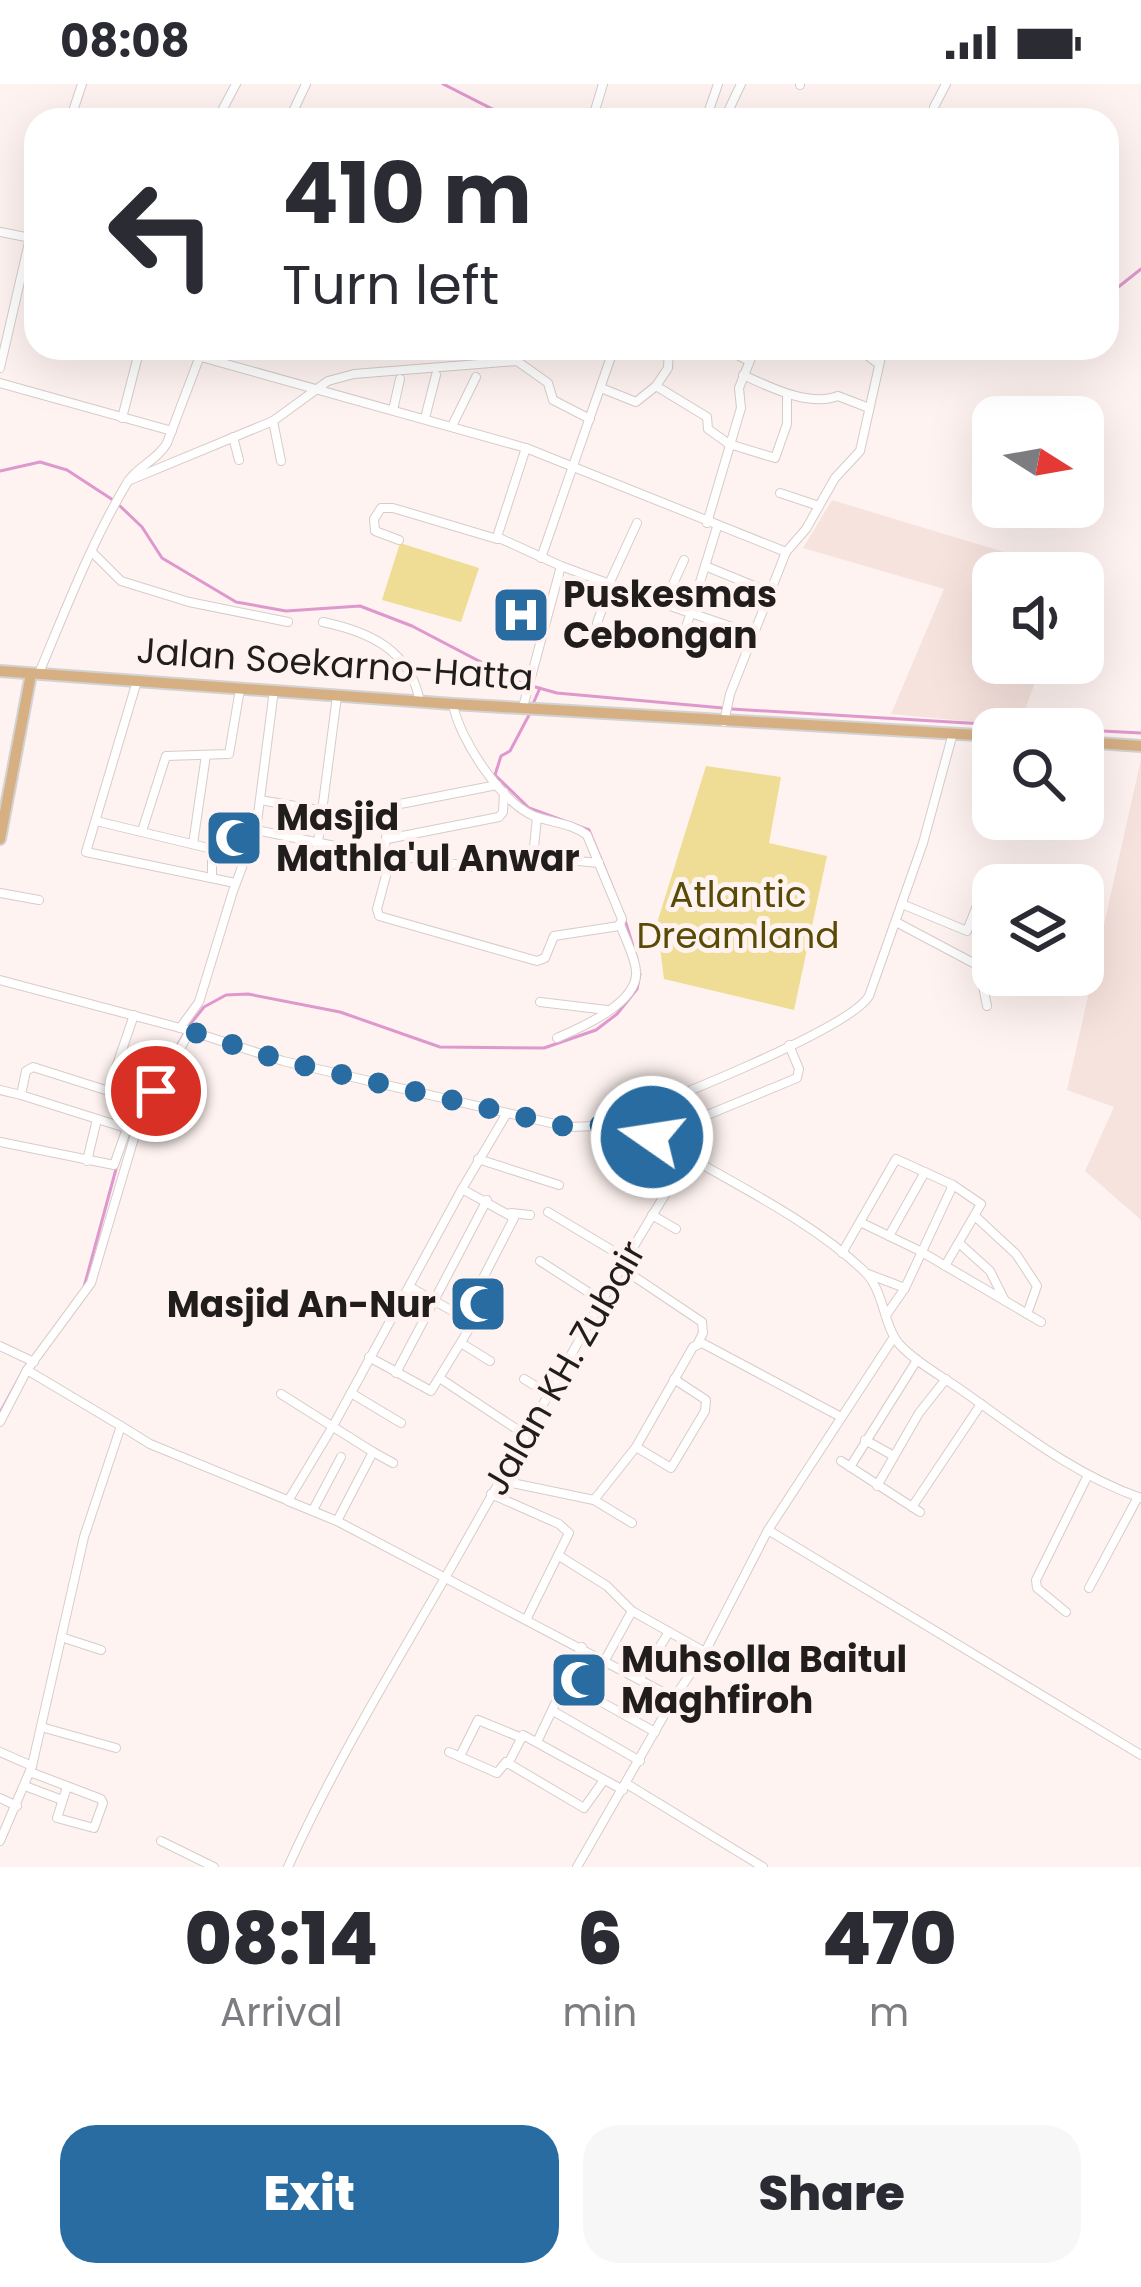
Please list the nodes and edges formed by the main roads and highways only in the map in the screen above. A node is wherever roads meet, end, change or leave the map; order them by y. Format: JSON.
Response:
{"nodes":[{"id":1,"x":0,"y":671,"type":"edge"},
{"id":2,"x":35,"y":673,"type":"junction"},
{"id":3,"x":972,"y":734,"type":"edge"},
{"id":4,"x":1104,"y":743,"type":"edge"},
{"id":5,"x":1141,"y":746,"type":"edge"},
{"id":6,"x":0,"y":839,"type":"edge"}],
"edges":[{"from":1,"to":2,"type":"main road","name":"Jalan Soekarno-Hatta"},
{"from":2,"to":3,"type":"main road","name":"Jalan Soekarno-Hatta"},
{"from":2,"to":6,"type":"main road"},
{"from":4,"to":5,"type":"main road"}]}
